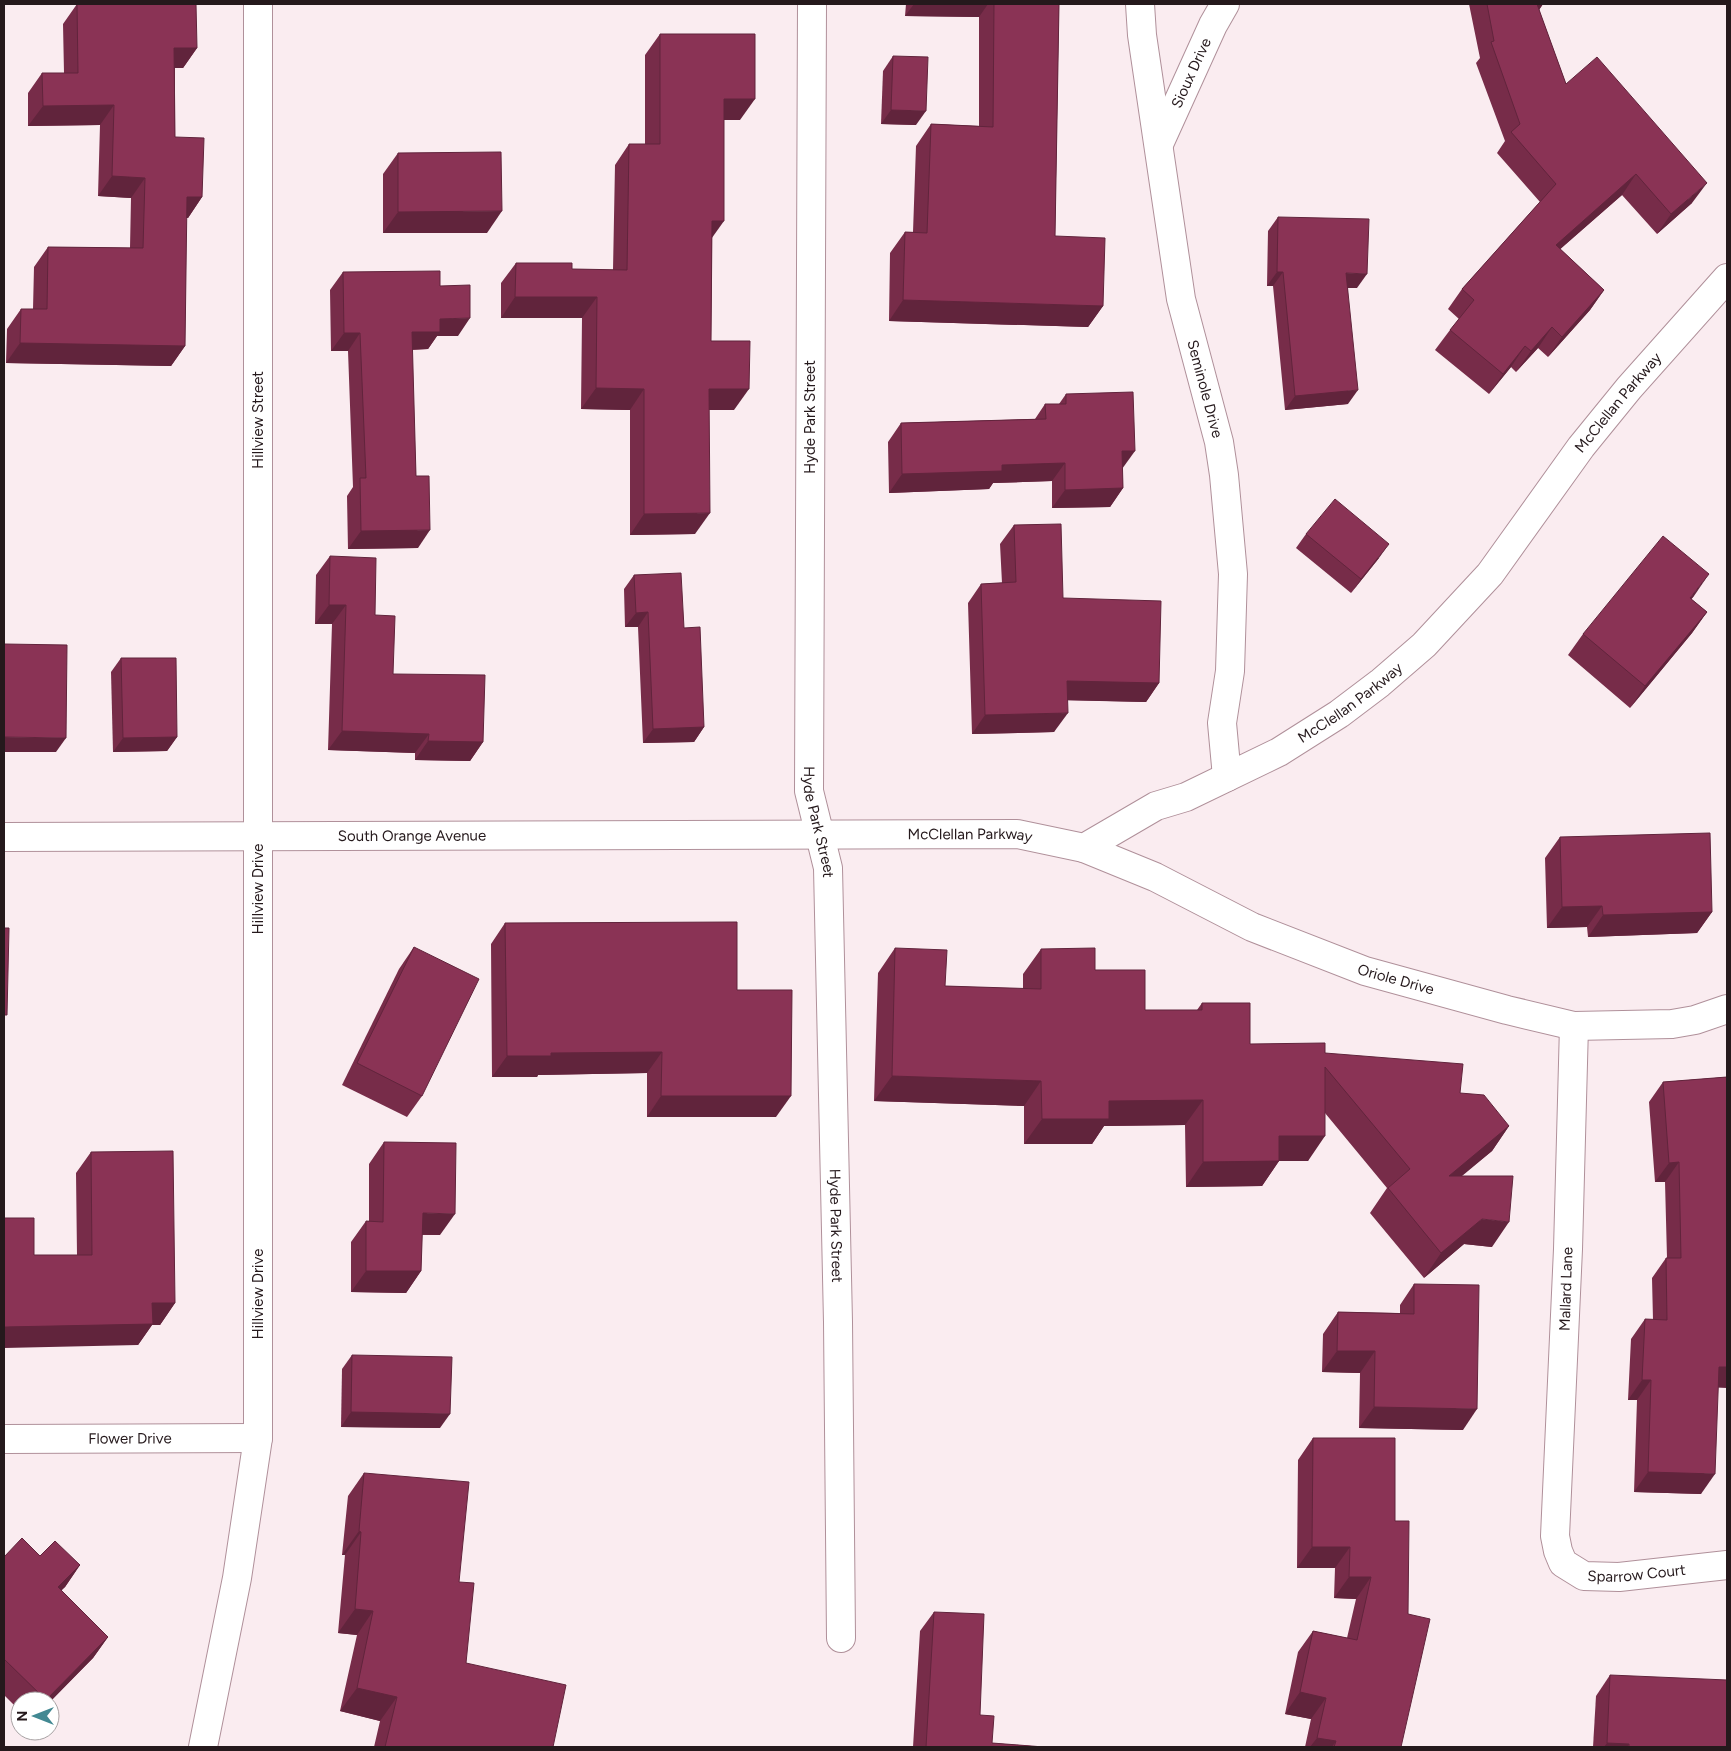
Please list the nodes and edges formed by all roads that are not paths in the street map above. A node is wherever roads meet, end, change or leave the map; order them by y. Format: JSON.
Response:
{"nodes":[{"id":1,"x":258,"y":4,"type":"edge"},
{"id":2,"x":812,"y":4,"type":"edge"},
{"id":3,"x":1140,"y":4,"type":"edge"},
{"id":4,"x":1225,"y":4,"type":"edge"},
{"id":5,"x":1159,"y":144,"type":"junction"},
{"id":6,"x":1727,"y":278,"type":"edge"},
{"id":7,"x":1227,"y":777,"type":"junction"},
{"id":8,"x":820,"y":834,"type":"junction"},
{"id":9,"x":258,"y":836,"type":"junction"},
{"id":10,"x":4,"y":837,"type":"edge"},
{"id":11,"x":1084,"y":848,"type":"junction"},
{"id":12,"x":1727,"y":1009,"type":"edge"},
{"id":13,"x":1574,"y":1026,"type":"junction"},
{"id":14,"x":258,"y":1438,"type":"junction"},
{"id":15,"x":4,"y":1439,"type":"edge"},
{"id":16,"x":1558,"y":1552,"type":"joint"},
{"id":17,"x":1727,"y":1565,"type":"edge"},
{"id":18,"x":841,"y":1638,"type":"dead end"},
{"id":19,"x":203,"y":1747,"type":"edge"}],
"edges":[{"from":1,"to":9,"type":"street","name":"Hillview Street"},
{"from":2,"to":8,"type":"street","name":"Hyde Park Street"},
{"from":3,"to":5,"type":"street","name":"Seminole Drive"},
{"from":4,"to":5,"type":"street","name":"Sioux Drive"},
{"from":5,"to":7,"type":"street","name":"Seminole Drive"},
{"from":6,"to":7,"type":"street","name":"McClellan Parkway"},
{"from":7,"to":11,"type":"street","name":"McClellan Parkway"},
{"from":8,"to":9,"type":"street","name":"South Orange Avenue"},
{"from":8,"to":11,"type":"street","name":"McClellan Parkway"},
{"from":8,"to":18,"type":"street","name":"Hyde Park Street"},
{"from":9,"to":10,"type":"street","name":"South Orange Avenue"},
{"from":9,"to":14,"type":"street","name":"Hillview Drive"},
{"from":11,"to":13,"type":"street","name":"Oriole Drive"},
{"from":12,"to":13,"type":"street","name":"Oriole Drive"},
{"from":13,"to":16,"type":"street","name":"Mallard Lane"},
{"from":14,"to":15,"type":"street","name":"Flower Drive"},
{"from":14,"to":19,"type":"street","name":"Hillview Drive"},
{"from":16,"to":17,"type":"street","name":"Sparrow Court"}]}
